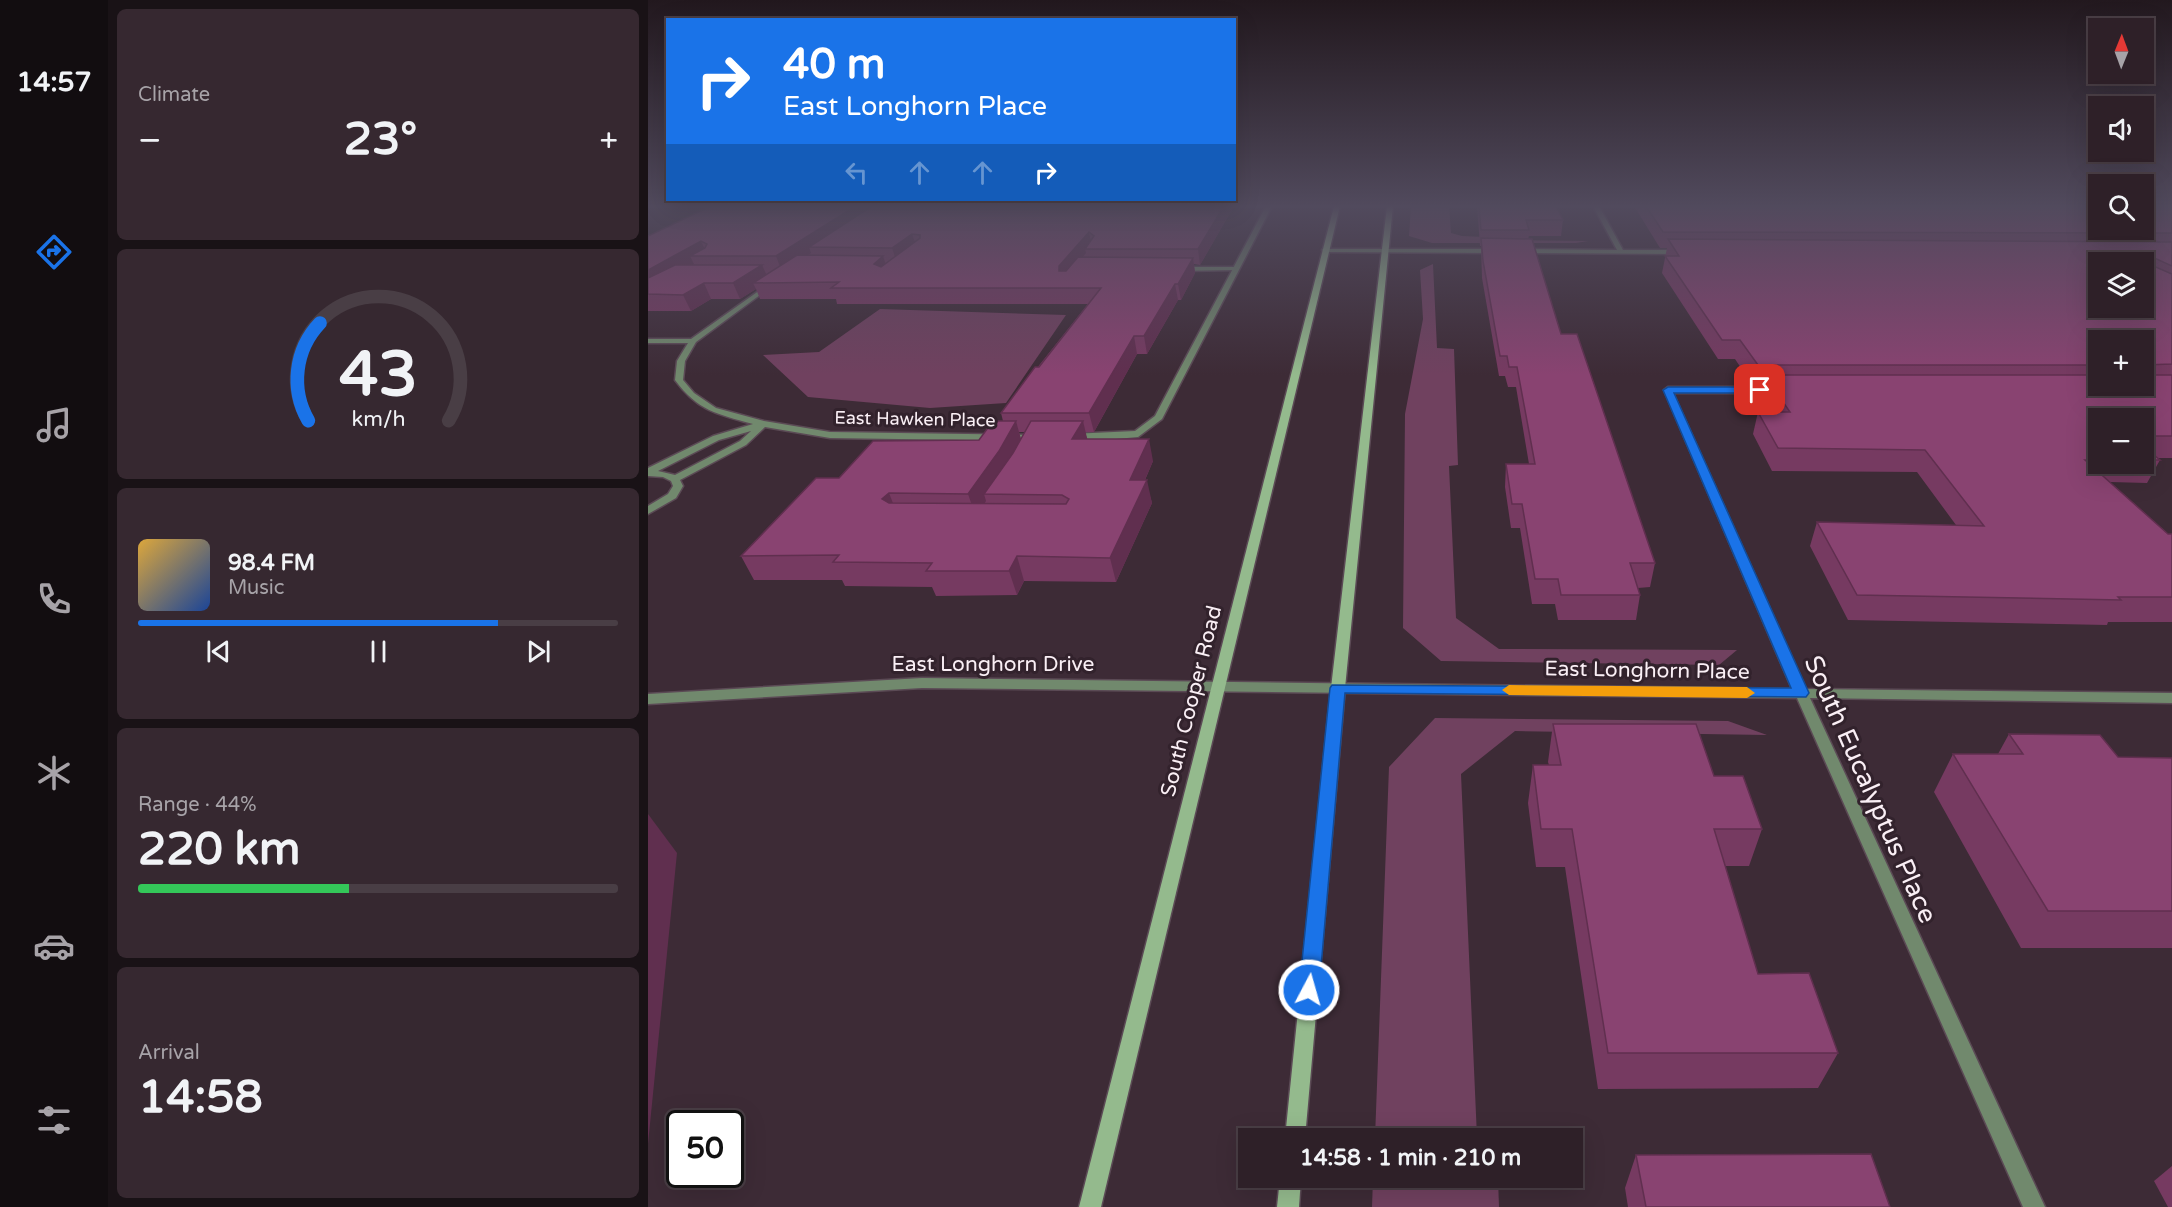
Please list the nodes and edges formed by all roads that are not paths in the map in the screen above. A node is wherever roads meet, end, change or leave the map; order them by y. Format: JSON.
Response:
{"nodes":[{"id":1,"x":1239,"y":262,"type":"edge"},
{"id":2,"x":1322,"y":262,"type":"edge"},
{"id":3,"x":1385,"y":262,"type":"edge"},
{"id":4,"x":1165,"y":268,"type":"edge"},
{"id":5,"x":1235,"y":269,"type":"junction"},
{"id":6,"x":776,"y":282,"type":"edge"},
{"id":7,"x":648,"y":341,"type":"edge"},
{"id":8,"x":693,"y":341,"type":"junction"},
{"id":9,"x":1785,"y":390,"type":"edge"},
{"id":10,"x":763,"y":424,"type":"junction"},
{"id":11,"x":648,"y":472,"type":"edge"},
{"id":12,"x":675,"y":478,"type":"junction"},
{"id":13,"x":648,"y":511,"type":"edge"},
{"id":14,"x":1219,"y":687,"type":"junction"},
{"id":15,"x":1338,"y":688,"type":"junction"},
{"id":16,"x":1801,"y":693,"type":"junction"},
{"id":17,"x":2172,"y":698,"type":"edge"},
{"id":18,"x":648,"y":699,"type":"edge"},
{"id":19,"x":1296,"y":1128,"type":"edge"},
{"id":20,"x":1290,"y":1188,"type":"edge"},
{"id":21,"x":1090,"y":1207,"type":"edge"},
{"id":22,"x":1288,"y":1207,"type":"edge"},
{"id":23,"x":2034,"y":1207,"type":"edge"}],
"edges":[{"from":1,"to":5,"type":"street"},
{"from":2,"to":14,"type":"main road","name":"South Cooper Road"},
{"from":3,"to":15,"type":"main road"},
{"from":4,"to":5,"type":"street"},
{"from":5,"to":10,"type":"street","name":"East Hawken Place"},
{"from":6,"to":8,"type":"street"},
{"from":7,"to":8,"type":"street"},
{"from":8,"to":10,"type":"street","name":"East Hawken Place"},
{"from":9,"to":16,"type":"street","name":"South Eucalyptus Place"},
{"from":10,"to":11,"type":"street"},
{"from":10,"to":12,"type":"street"},
{"from":11,"to":12,"type":"street"},
{"from":12,"to":13,"type":"street"},
{"from":14,"to":15,"type":"street","name":"East Longhorn Drive"},
{"from":14,"to":18,"type":"street","name":"East Longhorn Drive"},
{"from":14,"to":21,"type":"main road","name":"South Cooper Road"},
{"from":15,"to":16,"type":"street","name":"East Longhorn Place"},
{"from":15,"to":19,"type":"main road"},
{"from":16,"to":17,"type":"street","name":"East Longhorn Place"},
{"from":16,"to":23,"type":"street","name":"South Eucalyptus Place"},
{"from":20,"to":22,"type":"main road"}]}
